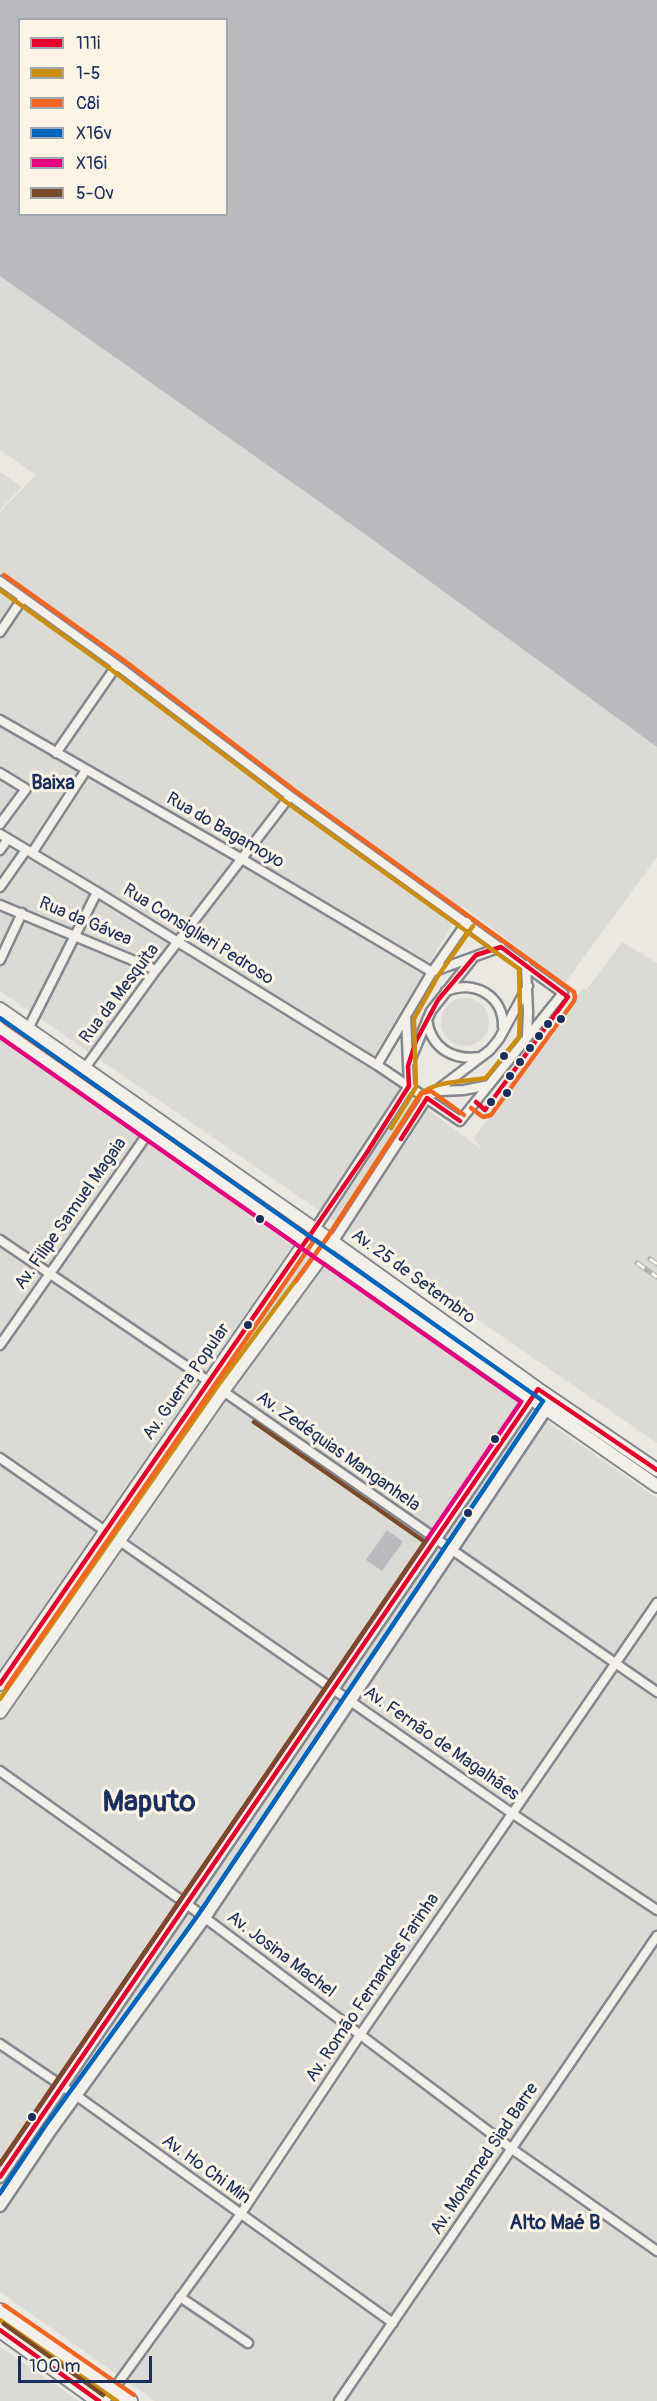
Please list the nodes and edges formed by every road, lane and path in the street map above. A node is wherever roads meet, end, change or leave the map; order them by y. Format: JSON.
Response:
{"nodes":[{"id":1,"x":0,"y":581,"type":"edge"},
{"id":2,"x":22,"y":598,"type":"junction"},
{"id":3,"x":0,"y":632,"type":"edge"},
{"id":4,"x":117,"y":665,"type":"junction"},
{"id":5,"x":0,"y":720,"type":"edge"},
{"id":6,"x":56,"y":753,"type":"junction"},
{"id":7,"x":86,"y":770,"type":"junction"},
{"id":8,"x":0,"y":773,"type":"edge"},
{"id":9,"x":290,"y":796,"type":"junction"},
{"id":10,"x":0,"y":824,"type":"edge"},
{"id":11,"x":4,"y":837,"type":"edge"},
{"id":12,"x":0,"y":850,"type":"edge"},
{"id":13,"x":29,"y":851,"type":"junction"},
{"id":14,"x":242,"y":859,"type":"junction"},
{"id":15,"x":0,"y":887,"type":"edge"},
{"id":16,"x":97,"y":892,"type":"junction"},
{"id":17,"x":0,"y":905,"type":"edge"},
{"id":18,"x":22,"y":913,"type":"junction"},
{"id":19,"x":467,"y":922,"type":"junction"},
{"id":20,"x":75,"y":936,"type":"junction"},
{"id":21,"x":179,"y":943,"type":"junction"},
{"id":22,"x":501,"y":947,"type":"junction"},
{"id":23,"x":476,"y":955,"type":"junction"},
{"id":24,"x":0,"y":960,"type":"edge"},
{"id":25,"x":526,"y":965,"type":"junction"},
{"id":26,"x":156,"y":970,"type":"junction"},
{"id":27,"x":432,"y":972,"type":"junction"},
{"id":28,"x":528,"y":986,"type":"junction"},
{"id":29,"x":444,"y":993,"type":"junction"},
{"id":30,"x":0,"y":1009,"type":"edge"},
{"id":31,"x":406,"y":1017,"type":"junction"},
{"id":32,"x":427,"y":1020,"type":"junction"},
{"id":33,"x":0,"y":1028,"type":"edge"},
{"id":34,"x":28,"y":1029,"type":"junction"},
{"id":35,"x":503,"y":1030,"type":"junction"},
{"id":36,"x":526,"y":1040,"type":"junction"},
{"id":37,"x":480,"y":1057,"type":"junction"},
{"id":38,"x":376,"y":1065,"type":"junction"},
{"id":39,"x":408,"y":1066,"type":"junction"},
{"id":40,"x":85,"y":1068,"type":"junction"},
{"id":41,"x":490,"y":1085,"type":"junction"},
{"id":42,"x":409,"y":1086,"type":"junction"},
{"id":43,"x":439,"y":1091,"type":"junction"},
{"id":44,"x":427,"y":1098,"type":"junction"},
{"id":45,"x":158,"y":1119,"type":"junction"},
{"id":46,"x":149,"y":1132,"type":"junction"},
{"id":47,"x":315,"y":1229,"type":"junction"},
{"id":48,"x":0,"y":1240,"type":"edge"},
{"id":49,"x":306,"y":1242,"type":"junction"},
{"id":50,"x":333,"y":1242,"type":"junction"},
{"id":51,"x":324,"y":1254,"type":"junction"},
{"id":52,"x":50,"y":1275,"type":"junction"},
{"id":53,"x":0,"y":1345,"type":"edge"},
{"id":54,"x":209,"y":1382,"type":"junction"},
{"id":55,"x":223,"y":1391,"type":"junction"},
{"id":56,"x":535,"y":1395,"type":"junction"},
{"id":57,"x":553,"y":1399,"type":"junction"},
{"id":58,"x":546,"y":1410,"type":"junction"},
{"id":59,"x":0,"y":1458,"type":"edge"},
{"id":60,"x":657,"y":1470,"type":"edge"},
{"id":61,"x":657,"y":1485,"type":"edge"},
{"id":62,"x":104,"y":1531,"type":"junction"},
{"id":63,"x":435,"y":1540,"type":"junction"},
{"id":64,"x":119,"y":1541,"type":"junction"},
{"id":65,"x":452,"y":1552,"type":"junction"},
{"id":66,"x":657,"y":1602,"type":"edge"},
{"id":67,"x":614,"y":1663,"type":"junction"},
{"id":68,"x":0,"y":1684,"type":"edge"},
{"id":69,"x":334,"y":1690,"type":"junction"},
{"id":70,"x":657,"y":1692,"type":"edge"},
{"id":71,"x":350,"y":1701,"type":"junction"},
{"id":72,"x":0,"y":1712,"type":"edge"},
{"id":73,"x":0,"y":1771,"type":"edge"},
{"id":74,"x":513,"y":1814,"type":"junction"},
{"id":75,"x":188,"y":1905,"type":"junction"},
{"id":76,"x":657,"y":1910,"type":"edge"},
{"id":77,"x":204,"y":1919,"type":"junction"},
{"id":78,"x":657,"y":1936,"type":"edge"},
{"id":79,"x":360,"y":2036,"type":"junction"},
{"id":80,"x":0,"y":2044,"type":"edge"},
{"id":81,"x":62,"y":2087,"type":"junction"},
{"id":82,"x":77,"y":2096,"type":"junction"},
{"id":83,"x":512,"y":2149,"type":"junction"},
{"id":84,"x":0,"y":2177,"type":"edge"},
{"id":85,"x":0,"y":2206,"type":"edge"},
{"id":86,"x":240,"y":2215,"type":"junction"},
{"id":87,"x":657,"y":2251,"type":"edge"},
{"id":88,"x":180,"y":2297,"type":"junction"},
{"id":89,"x":0,"y":2311,"type":"edge"},
{"id":90,"x":393,"y":2323,"type":"junction"},
{"id":91,"x":0,"y":2330,"type":"edge"},
{"id":92,"x":248,"y":2343,"type":"dead end"},
{"id":93,"x":109,"y":2395,"type":"edge"},
{"id":94,"x":99,"y":2401,"type":"edge"},
{"id":95,"x":130,"y":2401,"type":"edge"},
{"id":96,"x":339,"y":2401,"type":"edge"}],
"edges":[{"from":1,"to":2,"type":"street"},
{"from":2,"to":3,"type":"street"},
{"from":2,"to":4,"type":"street"},
{"from":4,"to":6,"type":"street"},
{"from":4,"to":9,"type":"street"},
{"from":5,"to":6,"type":"street","name":"Rua do Bagamoyo"},
{"from":6,"to":7,"type":"street","name":"Rua do Bagamoyo"},
{"from":7,"to":13,"type":"street"},
{"from":7,"to":14,"type":"street","name":"Rua do Bagamoyo"},
{"from":8,"to":10,"type":"street"},
{"from":9,"to":14,"type":"street","name":"Rua da Mesquita"},
{"from":9,"to":19,"type":"street"},
{"from":11,"to":12,"type":"street"},
{"from":11,"to":13,"type":"street","name":"Rua Consiglieri Pedroso"},
{"from":13,"to":15,"type":"street"},
{"from":13,"to":16,"type":"street","name":"Rua Consiglieri Pedroso"},
{"from":14,"to":21,"type":"street","name":"Rua da Mesquita"},
{"from":14,"to":27,"type":"street","name":"Rua do Bagamoyo"},
{"from":16,"to":20,"type":"street"},
{"from":16,"to":21,"type":"street","name":"Rua Consiglieri Pedroso"},
{"from":17,"to":18,"type":"street","name":"Rua da Gávea"},
{"from":18,"to":20,"type":"street","name":"Rua da Gávea"},
{"from":18,"to":24,"type":"street"},
{"from":19,"to":22,"type":"street"},
{"from":19,"to":27,"type":"street"},
{"from":20,"to":26,"type":"street","name":"Rua da Gávea"},
{"from":20,"to":34,"type":"street"},
{"from":21,"to":26,"type":"street","name":"Rua da Mesquita"},
{"from":21,"to":38,"type":"street","name":"Rua Consiglieri Pedroso"},
{"from":22,"to":23,"type":"street"},
{"from":22,"to":25,"type":"street"},
{"from":23,"to":27,"type":"street"},
{"from":23,"to":29,"type":"street"},
{"from":25,"to":28,"type":"street"},
{"from":25,"to":36,"type":"street"},
{"from":26,"to":40,"type":"street","name":"Rua da Mesquita"},
{"from":27,"to":31,"type":"street"},
{"from":28,"to":35,"type":"street","name":"Av. Guerra Popular"},
{"from":28,"to":36,"type":"street"},
{"from":29,"to":32,"type":"street"},
{"from":29,"to":35,"type":"street"},
{"from":30,"to":34,"type":"main road","name":"Av. 25 de Setembro"},
{"from":31,"to":38,"type":"street"},
{"from":31,"to":39,"type":"street"},
{"from":32,"to":37,"type":"street"},
{"from":32,"to":39,"type":"street"},
{"from":33,"to":46,"type":"main road","name":"Av. 25 de Setembro"},
{"from":34,"to":40,"type":"main road","name":"Av. 25 de Setembro"},
{"from":35,"to":37,"type":"street","name":"Av. Guerra Popular"},
{"from":36,"to":41,"type":"street"},
{"from":37,"to":43,"type":"street","name":"Av. Guerra Popular"},
{"from":38,"to":42,"type":"street","name":"Rua Consiglieri Pedroso"},
{"from":39,"to":42,"type":"street"},
{"from":40,"to":45,"type":"main road","name":"Av. 25 de Setembro"},
{"from":41,"to":43,"type":"street","name":"Av. Guerra Popular"},
{"from":41,"to":44,"type":"street","name":"Rua Consiglieri Pedroso"},
{"from":42,"to":44,"type":"street","name":"Rua Consiglieri Pedroso"},
{"from":42,"to":47,"type":"street","name":"Av. Guerra Popular"},
{"from":43,"to":44,"type":"street","name":"Av. Guerra Popular"},
{"from":44,"to":50,"type":"street","name":"Av. Guerra Popular"},
{"from":45,"to":46,"type":"street","name":"Av. Filipe Samuel Magaia"},
{"from":45,"to":47,"type":"main road","name":"Av. 25 de Setembro"},
{"from":46,"to":49,"type":"main road","name":"Av. 25 de Setembro"},
{"from":46,"to":52,"type":"street","name":"Av. Filipe Samuel Magaia"},
{"from":47,"to":49,"type":"main road","name":"Av. Guerra Popular"},
{"from":47,"to":50,"type":"main road","name":"Av. 25 de Setembro"},
{"from":48,"to":52,"type":"street","name":"Av. Zedéquias Manganhela"},
{"from":49,"to":51,"type":"main road","name":"Av. 25 de Setembro"},
{"from":49,"to":54,"type":"main road","name":"Av. Guerra Popular"},
{"from":50,"to":51,"type":"main road","name":"Av. Guerra Popular"},
{"from":50,"to":56,"type":"main road","name":"Av. 25 de Setembro"},
{"from":51,"to":55,"type":"main road","name":"Av. Guerra Popular"},
{"from":51,"to":56,"type":"main road","name":"Av. 25 de Setembro"},
{"from":52,"to":53,"type":"street","name":"Av. Filipe Samuel Magaia"},
{"from":52,"to":54,"type":"street","name":"Av. Zedéquias Manganhela"},
{"from":54,"to":55,"type":"street","name":"Av. Zedéquias Manganhela"},
{"from":54,"to":62,"type":"main road","name":"Av. Guerra Popular"},
{"from":55,"to":63,"type":"street","name":"Av. Zedéquias Manganhela"},
{"from":55,"to":64,"type":"main road","name":"Av. Guerra Popular"},
{"from":56,"to":57,"type":"main road","name":"Av. 25 de Setembro"},
{"from":56,"to":58,"type":"main road","name":"Av. 25 de Setembro"},
{"from":56,"to":63,"type":"street"},
{"from":57,"to":58,"type":"street"},
{"from":57,"to":60,"type":"main road","name":"Av. 25 de Setembro"},
{"from":58,"to":61,"type":"main road","name":"Av. 25 de Setembro"},
{"from":58,"to":65,"type":"street"},
{"from":59,"to":62,"type":"street"},
{"from":62,"to":64,"type":"street","name":"Av. Fernão de Magalhães"},
{"from":62,"to":68,"type":"main road","name":"Av. Guerra Popular"},
{"from":63,"to":65,"type":"street","name":"Av. Zedéquias Manganhela"},
{"from":63,"to":69,"type":"street"},
{"from":64,"to":69,"type":"street","name":"Av. Fernão de Magalhães"},
{"from":64,"to":72,"type":"main road","name":"Av. Guerra Popular"},
{"from":65,"to":67,"type":"street","name":"Av. Zedéquias Manganhela"},
{"from":65,"to":71,"type":"street"},
{"from":66,"to":67,"type":"street","name":"Av. Romão Fernandes Farinha"},
{"from":67,"to":70,"type":"street","name":"Av. Zedéquias Manganhela"},
{"from":67,"to":74,"type":"street","name":"Av. Romão Fernandes Farinha"},
{"from":69,"to":71,"type":"street","name":"Av. Fernão de Magalhães"},
{"from":69,"to":75,"type":"street"},
{"from":71,"to":74,"type":"street","name":"Av. Fernão de Magalhães"},
{"from":71,"to":77,"type":"street"},
{"from":73,"to":75,"type":"street","name":"Av. Josina Machel"},
{"from":74,"to":76,"type":"street","name":"Av. Fernão de Magalhães"},
{"from":74,"to":79,"type":"street","name":"Av. Romão Fernandes Farinha"},
{"from":75,"to":77,"type":"street","name":"Av. Josina Machel"},
{"from":75,"to":81,"type":"street"},
{"from":77,"to":79,"type":"street","name":"Av. Josina Machel"},
{"from":77,"to":82,"type":"street"},
{"from":78,"to":83,"type":"street","name":"Av. Mohamed Siad Barre"},
{"from":79,"to":83,"type":"street","name":"Av. Josina Machel"},
{"from":79,"to":86,"type":"street","name":"Av. Romão Fernandes Farinha"},
{"from":80,"to":81,"type":"street","name":"Av. Ho Chi Min"},
{"from":81,"to":82,"type":"street","name":"Av. Ho Chi Min"},
{"from":81,"to":84,"type":"street"},
{"from":82,"to":85,"type":"street"},
{"from":82,"to":86,"type":"street","name":"Av. Ho Chi Min"},
{"from":83,"to":87,"type":"street","name":"Av. Josina Machel"},
{"from":83,"to":90,"type":"street","name":"Av. Mohamed Siad Barre"},
{"from":86,"to":88,"type":"street","name":"Av. Romão Fernandes Farinha"},
{"from":86,"to":90,"type":"street","name":"Av. Ho Chi Min"},
{"from":88,"to":92,"type":"street"},
{"from":88,"to":93,"type":"street","name":"Av. Romão Fernandes Farinha"},
{"from":89,"to":93,"type":"main road"},
{"from":90,"to":96,"type":"street","name":"Av. Mohamed Siad Barre"},
{"from":91,"to":94,"type":"main road"},
{"from":93,"to":95,"type":"main road"}]}
